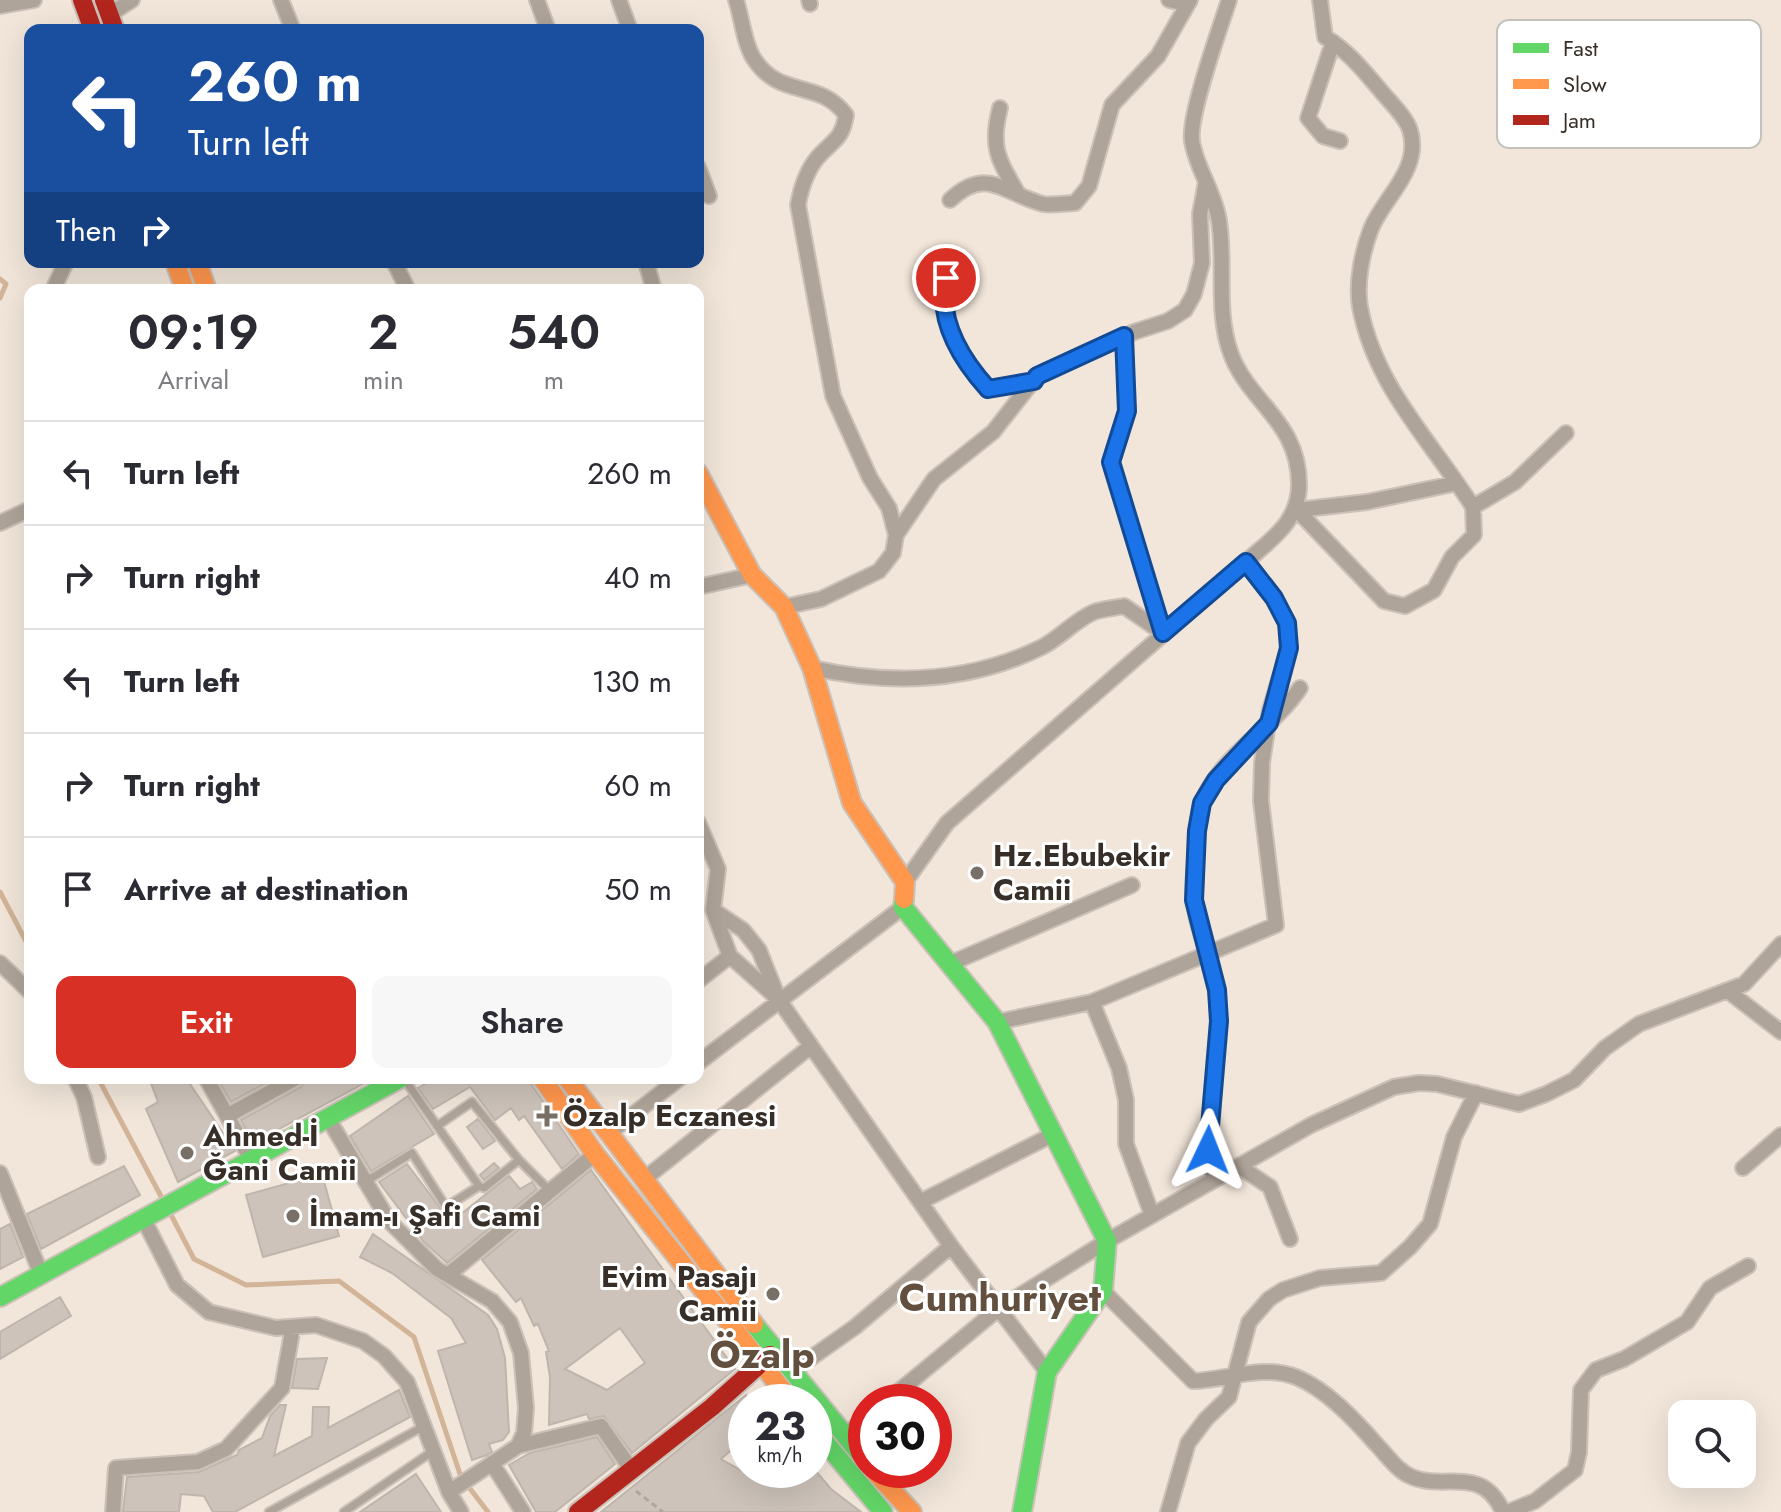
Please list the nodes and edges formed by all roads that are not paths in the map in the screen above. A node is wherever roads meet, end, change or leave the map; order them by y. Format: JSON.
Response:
{"nodes":[{"id":1,"x":34,"y":0,"type":"edge"},
{"id":2,"x":82,"y":0,"type":"edge"},
{"id":3,"x":132,"y":0,"type":"edge"},
{"id":4,"x":281,"y":0,"type":"edge"},
{"id":5,"x":537,"y":0,"type":"edge"},
{"id":6,"x":619,"y":0,"type":"edge"},
{"id":7,"x":736,"y":0,"type":"edge"},
{"id":8,"x":1169,"y":0,"type":"edge"},
{"id":9,"x":1229,"y":0,"type":"edge"},
{"id":10,"x":1320,"y":0,"type":"edge"},
{"id":11,"x":1189,"y":2,"type":"edge"},
{"id":12,"x":0,"y":6,"type":"edge"},
{"id":13,"x":110,"y":15,"type":"edge"},
{"id":14,"x":91,"y":24,"type":"edge"},
{"id":15,"x":291,"y":24,"type":"edge"},
{"id":16,"x":546,"y":24,"type":"edge"},
{"id":17,"x":628,"y":24,"type":"edge"},
{"id":18,"x":1333,"y":42,"type":"junction"},
{"id":19,"x":1000,"y":108,"type":"dead end"},
{"id":20,"x":1340,"y":141,"type":"dead end"},
{"id":21,"x":1206,"y":181,"type":"junction"},
{"id":22,"x":704,"y":183,"type":"edge"},
{"id":23,"x":1017,"y":192,"type":"junction"},
{"id":24,"x":709,"y":196,"type":"dead end"},
{"id":25,"x":950,"y":200,"type":"dead end"},
{"id":26,"x":946,"y":278,"type":"dead end"},
{"id":27,"x":1124,"y":336,"type":"junction"},
{"id":28,"x":1034,"y":381,"type":"junction"},
{"id":29,"x":1566,"y":433,"type":"dead end"},
{"id":30,"x":1457,"y":483,"type":"junction"},
{"id":31,"x":704,"y":487,"type":"edge"},
{"id":32,"x":1473,"y":507,"type":"junction"},
{"id":33,"x":1297,"y":510,"type":"junction"},
{"id":34,"x":24,"y":512,"type":"edge"},
{"id":35,"x":0,"y":523,"type":"edge"},
{"id":36,"x":896,"y":535,"type":"junction"},
{"id":37,"x":1246,"y":562,"type":"junction"},
{"id":38,"x":752,"y":575,"type":"junction"},
{"id":39,"x":704,"y":586,"type":"edge"},
{"id":40,"x":784,"y":607,"type":"junction"},
{"id":41,"x":1163,"y":633,"type":"junction"},
{"id":42,"x":812,"y":668,"type":"junction"},
{"id":43,"x":1300,"y":688,"type":"dead end"},
{"id":44,"x":1269,"y":723,"type":"junction"},
{"id":45,"x":704,"y":836,"type":"edge"},
{"id":46,"x":905,"y":882,"type":"junction"},
{"id":47,"x":1132,"y":885,"type":"dead end"},
{"id":48,"x":708,"y":904,"type":"edge"},
{"id":49,"x":903,"y":907,"type":"junction"},
{"id":50,"x":1781,"y":944,"type":"edge"},
{"id":51,"x":1208,"y":954,"type":"junction"},
{"id":52,"x":730,"y":956,"type":"junction"},
{"id":53,"x":0,"y":963,"type":"edge"},
{"id":54,"x":949,"y":964,"type":"junction"},
{"id":55,"x":704,"y":976,"type":"edge"},
{"id":56,"x":24,"y":986,"type":"edge"},
{"id":57,"x":1728,"y":991,"type":"junction"},
{"id":58,"x":779,"y":1000,"type":"junction"},
{"id":59,"x":1092,"y":1002,"type":"junction"},
{"id":60,"x":997,"y":1022,"type":"junction"},
{"id":61,"x":1781,"y":1032,"type":"edge"},
{"id":62,"x":811,"y":1046,"type":"junction"},
{"id":63,"x":704,"y":1058,"type":"edge"},
{"id":64,"x":78,"y":1084,"type":"edge"},
{"id":65,"x":209,"y":1084,"type":"edge"},
{"id":66,"x":285,"y":1084,"type":"edge"},
{"id":67,"x":392,"y":1084,"type":"edge"},
{"id":68,"x":406,"y":1084,"type":"edge"},
{"id":69,"x":546,"y":1084,"type":"edge"},
{"id":70,"x":573,"y":1084,"type":"edge"},
{"id":71,"x":672,"y":1084,"type":"edge"},
{"id":72,"x":1476,"y":1093,"type":"junction"},
{"id":73,"x":227,"y":1116,"type":"junction"},
{"id":74,"x":329,"y":1120,"type":"junction"},
{"id":75,"x":437,"y":1126,"type":"junction"},
{"id":76,"x":608,"y":1134,"type":"junction"},
{"id":77,"x":1052,"y":1135,"type":"junction"},
{"id":78,"x":1781,"y":1135,"type":"edge"},
{"id":79,"x":595,"y":1154,"type":"junction"},
{"id":80,"x":98,"y":1157,"type":"dead end"},
{"id":81,"x":251,"y":1159,"type":"junction"},
{"id":82,"x":519,"y":1160,"type":"junction"},
{"id":83,"x":1239,"y":1166,"type":"junction"},
{"id":84,"x":1743,"y":1168,"type":"dead end"},
{"id":85,"x":0,"y":1173,"type":"edge"},
{"id":86,"x":643,"y":1180,"type":"junction"},
{"id":87,"x":1214,"y":1180,"type":"junction"},
{"id":88,"x":365,"y":1182,"type":"junction"},
{"id":89,"x":479,"y":1186,"type":"junction"},
{"id":90,"x":550,"y":1191,"type":"junction"},
{"id":91,"x":920,"y":1202,"type":"junction"},
{"id":92,"x":1152,"y":1215,"type":"junction"},
{"id":93,"x":146,"y":1216,"type":"junction"},
{"id":94,"x":1290,"y":1239,"type":"dead end"},
{"id":95,"x":1107,"y":1241,"type":"junction"},
{"id":96,"x":951,"y":1246,"type":"junction"},
{"id":97,"x":1748,"y":1266,"type":"dead end"},
{"id":98,"x":41,"y":1274,"type":"junction"},
{"id":99,"x":448,"y":1275,"type":"junction"},
{"id":100,"x":1103,"y":1291,"type":"junction"},
{"id":101,"x":0,"y":1297,"type":"edge"},
{"id":102,"x":998,"y":1309,"type":"junction"},
{"id":103,"x":293,"y":1327,"type":"junction"},
{"id":104,"x":767,"y":1357,"type":"junction"},
{"id":105,"x":791,"y":1372,"type":"junction"},
{"id":106,"x":1047,"y":1372,"type":"junction"},
{"id":107,"x":1233,"y":1377,"type":"junction"},
{"id":108,"x":782,"y":1384,"type":"edge"},
{"id":109,"x":908,"y":1384,"type":"edge"},
{"id":110,"x":424,"y":1426,"type":"junction"},
{"id":111,"x":848,"y":1433,"type":"edge"},
{"id":112,"x":844,"y":1436,"type":"junction"},
{"id":113,"x":848,"y":1441,"type":"edge"},
{"id":114,"x":518,"y":1446,"type":"junction"},
{"id":115,"x":433,"y":1451,"type":"junction"},
{"id":116,"x":832,"y":1451,"type":"edge"},
{"id":117,"x":493,"y":1465,"type":"junction"},
{"id":118,"x":625,"y":1474,"type":"junction"},
{"id":119,"x":890,"y":1488,"type":"edge"},
{"id":120,"x":449,"y":1492,"type":"junction"},
{"id":121,"x":113,"y":1512,"type":"edge"},
{"id":122,"x":269,"y":1512,"type":"edge"},
{"id":123,"x":344,"y":1512,"type":"edge"},
{"id":124,"x":461,"y":1512,"type":"edge"},
{"id":125,"x":523,"y":1512,"type":"edge"},
{"id":126,"x":578,"y":1512,"type":"edge"},
{"id":127,"x":883,"y":1512,"type":"edge"},
{"id":128,"x":912,"y":1512,"type":"edge"},
{"id":129,"x":1022,"y":1512,"type":"edge"},
{"id":130,"x":1168,"y":1512,"type":"edge"},
{"id":131,"x":1506,"y":1512,"type":"edge"}],
"edges":[{"from":1,"to":12,"type":"street"},
{"from":2,"to":14,"type":"street"},
{"from":3,"to":13,"type":"street"},
{"from":4,"to":15,"type":"street"},
{"from":5,"to":16,"type":"street"},
{"from":6,"to":17,"type":"street"},
{"from":7,"to":36,"type":"street"},
{"from":8,"to":11,"type":"street"},
{"from":9,"to":21,"type":"street"},
{"from":10,"to":18,"type":"street"},
{"from":11,"to":23,"type":"street"},
{"from":18,"to":20,"type":"street"},
{"from":18,"to":30,"type":"street"},
{"from":19,"to":23,"type":"street"},
{"from":21,"to":27,"type":"street"},
{"from":21,"to":33,"type":"street"},
{"from":22,"to":24,"type":"street"},
{"from":23,"to":25,"type":"street"},
{"from":26,"to":28,"type":"street"},
{"from":27,"to":28,"type":"street"},
{"from":27,"to":41,"type":"street"},
{"from":28,"to":36,"type":"street"},
{"from":29,"to":32,"type":"street"},
{"from":30,"to":32,"type":"street"},
{"from":30,"to":33,"type":"street"},
{"from":31,"to":38,"type":"street"},
{"from":32,"to":33,"type":"street"},
{"from":33,"to":37,"type":"street"},
{"from":34,"to":35,"type":"street"},
{"from":36,"to":40,"type":"street"},
{"from":37,"to":41,"type":"street"},
{"from":37,"to":44,"type":"street"},
{"from":38,"to":39,"type":"street"},
{"from":38,"to":40,"type":"street"},
{"from":40,"to":42,"type":"street"},
{"from":41,"to":42,"type":"street"},
{"from":41,"to":46,"type":"street"},
{"from":42,"to":46,"type":"street"},
{"from":43,"to":44,"type":"street"},
{"from":44,"to":51,"type":"street"},
{"from":44,"to":51,"type":"street"},
{"from":45,"to":48,"type":"street"},
{"from":46,"to":49,"type":"street"},
{"from":47,"to":54,"type":"street"},
{"from":48,"to":52,"type":"street"},
{"from":48,"to":58,"type":"street"},
{"from":49,"to":54,"type":"street"},
{"from":49,"to":58,"type":"street"},
{"from":50,"to":57,"type":"street"},
{"from":51,"to":59,"type":"street"},
{"from":51,"to":87,"type":"street"},
{"from":52,"to":55,"type":"street"},
{"from":52,"to":58,"type":"street"},
{"from":53,"to":56,"type":"street"},
{"from":54,"to":60,"type":"street"},
{"from":57,"to":61,"type":"street"},
{"from":57,"to":72,"type":"street"},
{"from":58,"to":62,"type":"street"},
{"from":58,"to":63,"type":"street"},
{"from":59,"to":60,"type":"street"},
{"from":59,"to":92,"type":"street"},
{"from":60,"to":77,"type":"street"},
{"from":62,"to":86,"type":"street"},
{"from":62,"to":91,"type":"street"},
{"from":64,"to":80,"type":"street"},
{"from":65,"to":73,"type":"street"},
{"from":66,"to":73,"type":"street"},
{"from":67,"to":74,"type":"street"},
{"from":68,"to":75,"type":"lane"},
{"from":69,"to":79,"type":"street"},
{"from":70,"to":76,"type":"street"},
{"from":71,"to":76,"type":"street"},
{"from":72,"to":83,"type":"street"},
{"from":72,"to":107,"type":"street"},
{"from":73,"to":81,"type":"street"},
{"from":74,"to":81,"type":"street"},
{"from":74,"to":88,"type":"street"},
{"from":75,"to":82,"type":"lane"},
{"from":75,"to":89,"type":"lane"},
{"from":76,"to":86,"type":"street"},
{"from":77,"to":91,"type":"street"},
{"from":77,"to":95,"type":"street"},
{"from":78,"to":84,"type":"street"},
{"from":79,"to":90,"type":"street"},
{"from":79,"to":104,"type":"street"},
{"from":81,"to":93,"type":"street"},
{"from":82,"to":89,"type":"lane"},
{"from":82,"to":90,"type":"lane"},
{"from":83,"to":87,"type":"street"},
{"from":83,"to":94,"type":"street"},
{"from":85,"to":98,"type":"street"},
{"from":86,"to":104,"type":"street"},
{"from":87,"to":92,"type":"street"},
{"from":88,"to":89,"type":"lane"},
{"from":88,"to":99,"type":"street"},
{"from":90,"to":99,"type":"street"},
{"from":91,"to":96,"type":"street"},
{"from":92,"to":95,"type":"street"},
{"from":93,"to":98,"type":"street"},
{"from":93,"to":103,"type":"street"},
{"from":95,"to":100,"type":"street"},
{"from":95,"to":102,"type":"street"},
{"from":96,"to":102,"type":"street"},
{"from":96,"to":105,"type":"street"},
{"from":97,"to":131,"type":"street"},
{"from":98,"to":101,"type":"street"},
{"from":99,"to":114,"type":"street"},
{"from":100,"to":106,"type":"street"},
{"from":100,"to":107,"type":"street"},
{"from":102,"to":106,"type":"street"},
{"from":102,"to":109,"type":"street"},
{"from":103,"to":110,"type":"street"},
{"from":103,"to":121,"type":"street"},
{"from":104,"to":105,"type":"street"},
{"from":104,"to":108,"type":"street"},
{"from":104,"to":118,"type":"street"},
{"from":105,"to":112,"type":"street"},
{"from":106,"to":129,"type":"street"},
{"from":107,"to":130,"type":"street"},
{"from":107,"to":131,"type":"street"},
{"from":110,"to":115,"type":"street"},
{"from":110,"to":122,"type":"lane"},
{"from":111,"to":112,"type":"street"},
{"from":112,"to":113,"type":"street"},
{"from":114,"to":117,"type":"street"},
{"from":114,"to":118,"type":"street"},
{"from":115,"to":120,"type":"street"},
{"from":115,"to":123,"type":"lane"},
{"from":116,"to":127,"type":"street"},
{"from":117,"to":120,"type":"street"},
{"from":117,"to":125,"type":"street"},
{"from":118,"to":126,"type":"street"},
{"from":119,"to":128,"type":"street"},
{"from":120,"to":124,"type":"street"}]}
